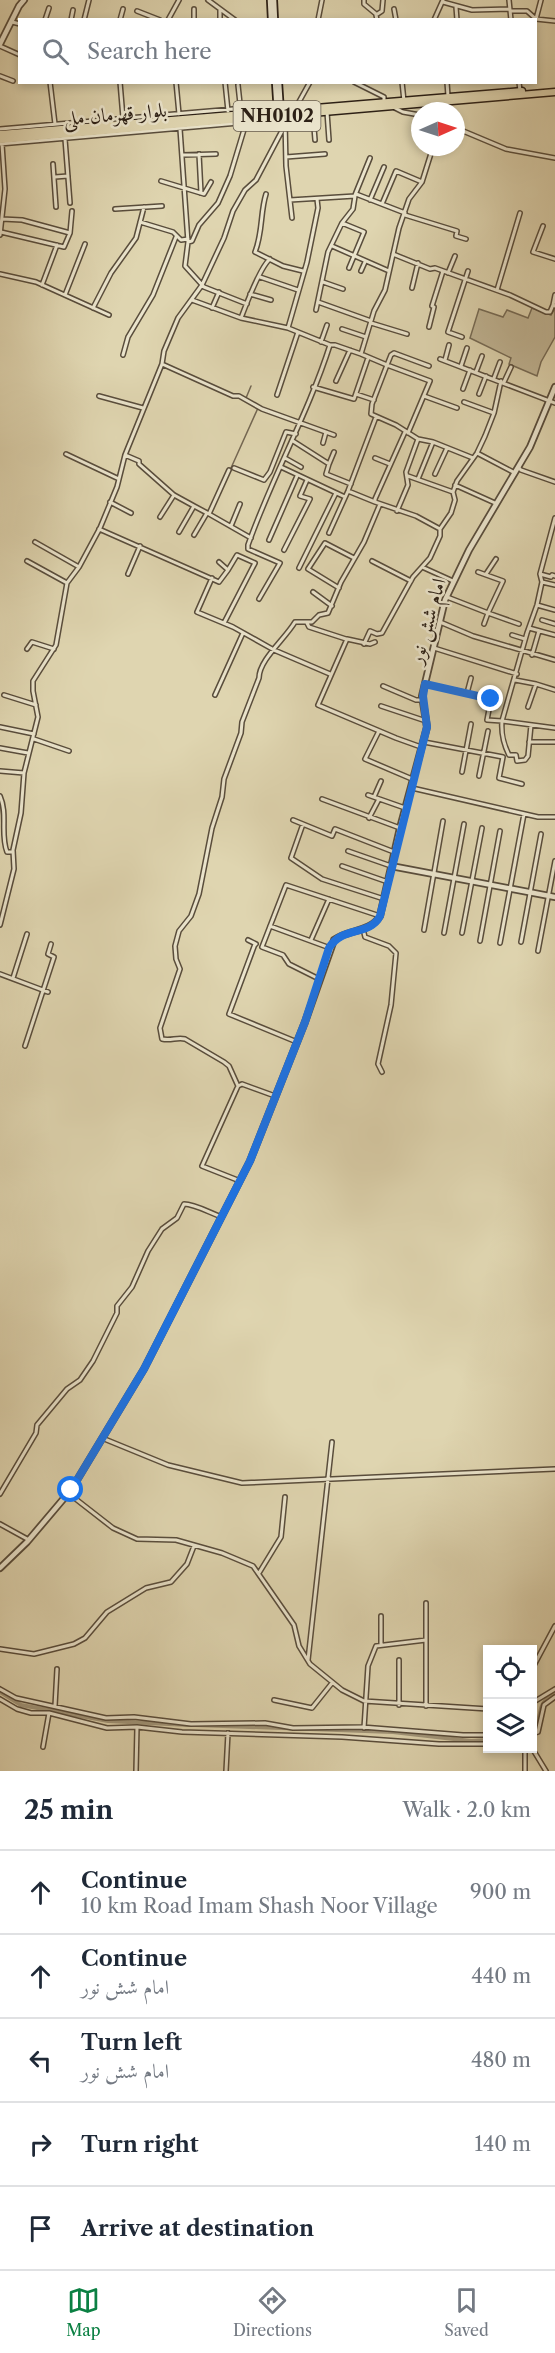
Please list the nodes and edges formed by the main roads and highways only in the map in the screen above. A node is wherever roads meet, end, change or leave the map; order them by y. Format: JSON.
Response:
{"nodes":[{"id":1,"x":555,"y":90,"type":"edge"},
{"id":2,"x":520,"y":94,"type":"junction"},
{"id":3,"x":404,"y":103,"type":"junction"},
{"id":4,"x":228,"y":115,"type":"junction"},
{"id":5,"x":281,"y":115,"type":"junction"},
{"id":6,"x":0,"y":134,"type":"edge"},
{"id":7,"x":1,"y":143,"type":"edge"}],
"edges":[{"from":1,"to":2,"type":"highway","name":"بلوار قهرمان ملی","number":"NH0102"},
{"from":2,"to":3,"type":"highway","name":"بلوار قهرمان ملی","number":"NH0102"},
{"from":2,"to":3,"type":"highway","name":"بلوار قهرمان ملی","number":"NH0102"},
{"from":3,"to":5,"type":"highway","name":"بلوار قهرمان ملی","number":"NH0102"},
{"from":3,"to":5,"type":"highway","name":"بلوار قهرمان ملی","number":"NH0102"},
{"from":4,"to":5,"type":"highway","name":"بلوار قهرمان ملی","number":"NH0102"},
{"from":4,"to":5,"type":"highway","name":"بلوار قهرمان ملی","number":"NH0102"},
{"from":4,"to":6,"type":"highway","name":"بلوار قهرمان ملی","number":"NH0102"},
{"from":4,"to":7,"type":"highway","name":"بلوار قهرمان ملی","number":"NH0102"}]}
